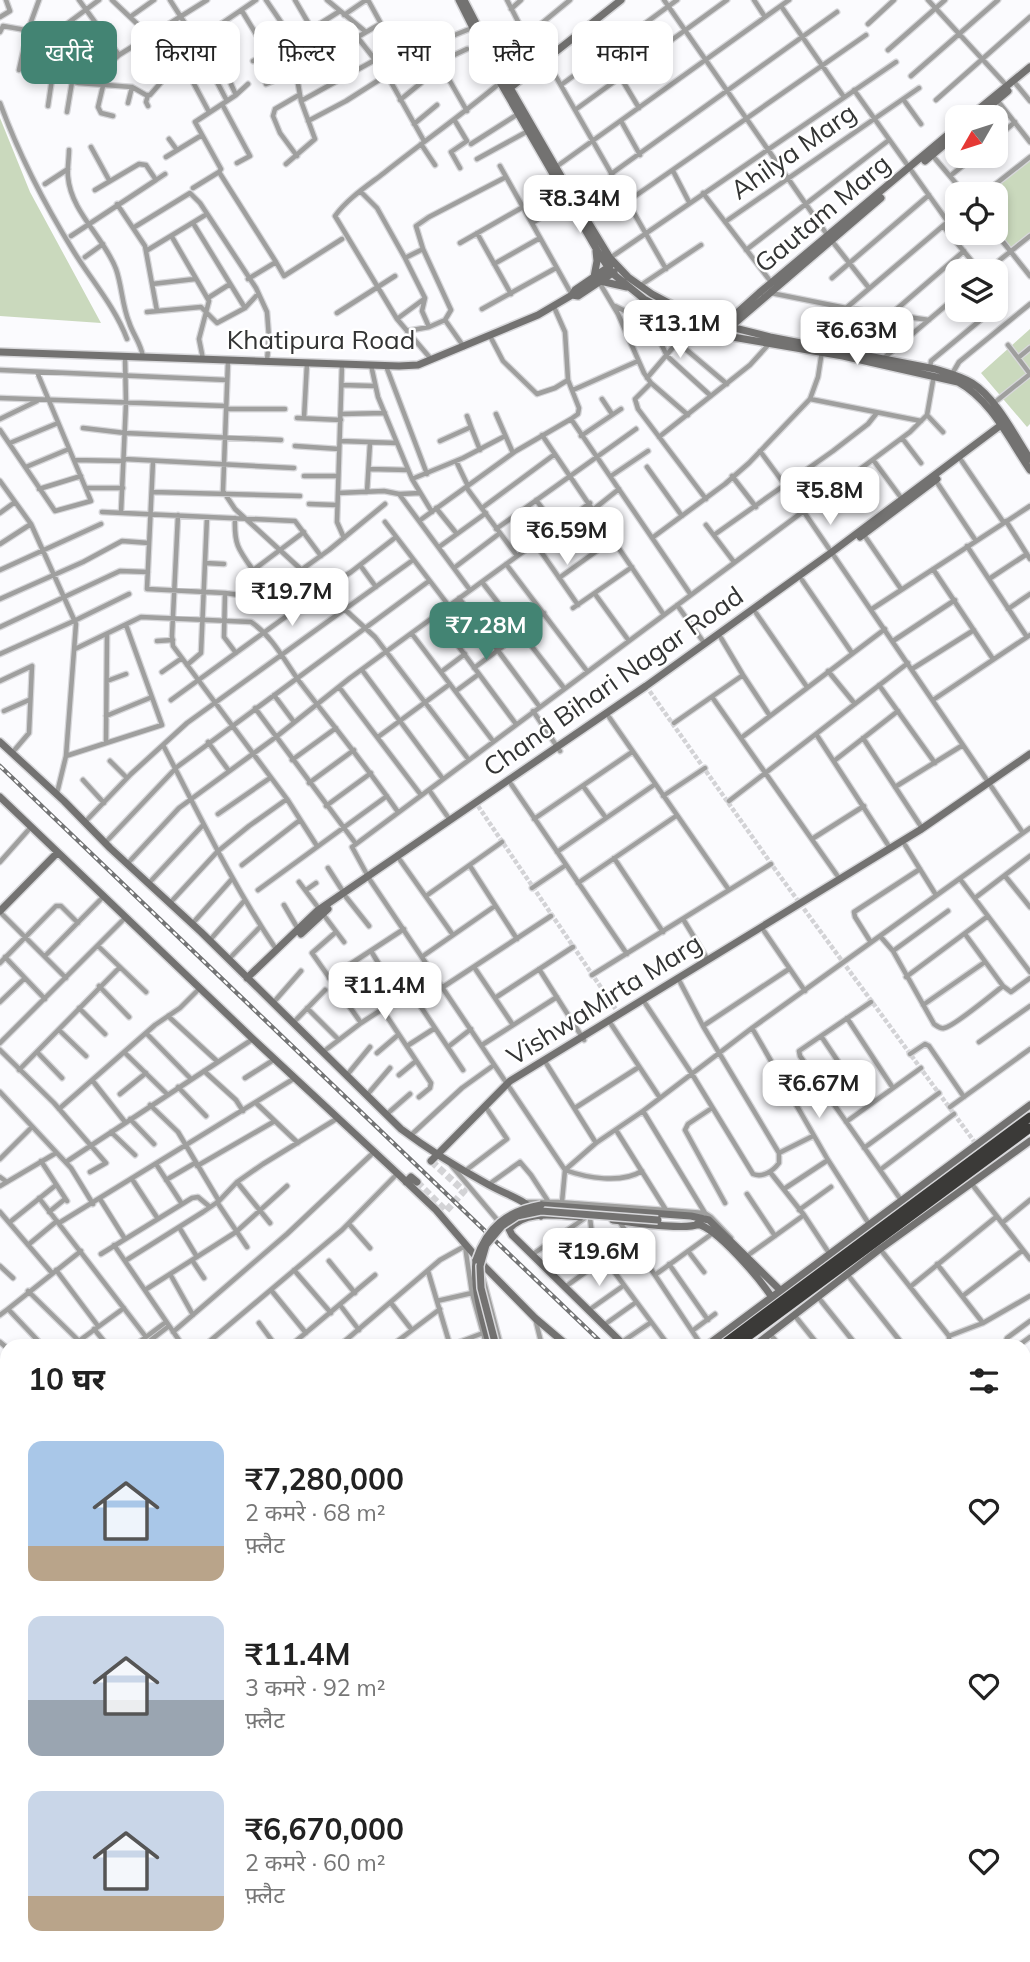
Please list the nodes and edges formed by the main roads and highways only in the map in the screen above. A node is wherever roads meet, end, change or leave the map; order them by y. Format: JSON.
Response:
{"nodes":[{"id":1,"x":1030,"y":1117,"type":"edge"},
{"id":2,"x":1030,"y":1128,"type":"edge"},
{"id":3,"x":753,"y":1328,"type":"junction"},
{"id":4,"x":733,"y":1339,"type":"edge"},
{"id":5,"x":742,"y":1339,"type":"edge"}],
"edges":[{"from":1,"to":3,"type":"highway"},
{"from":2,"to":3,"type":"highway"},
{"from":3,"to":4,"type":"highway"},
{"from":3,"to":5,"type":"highway"}]}
